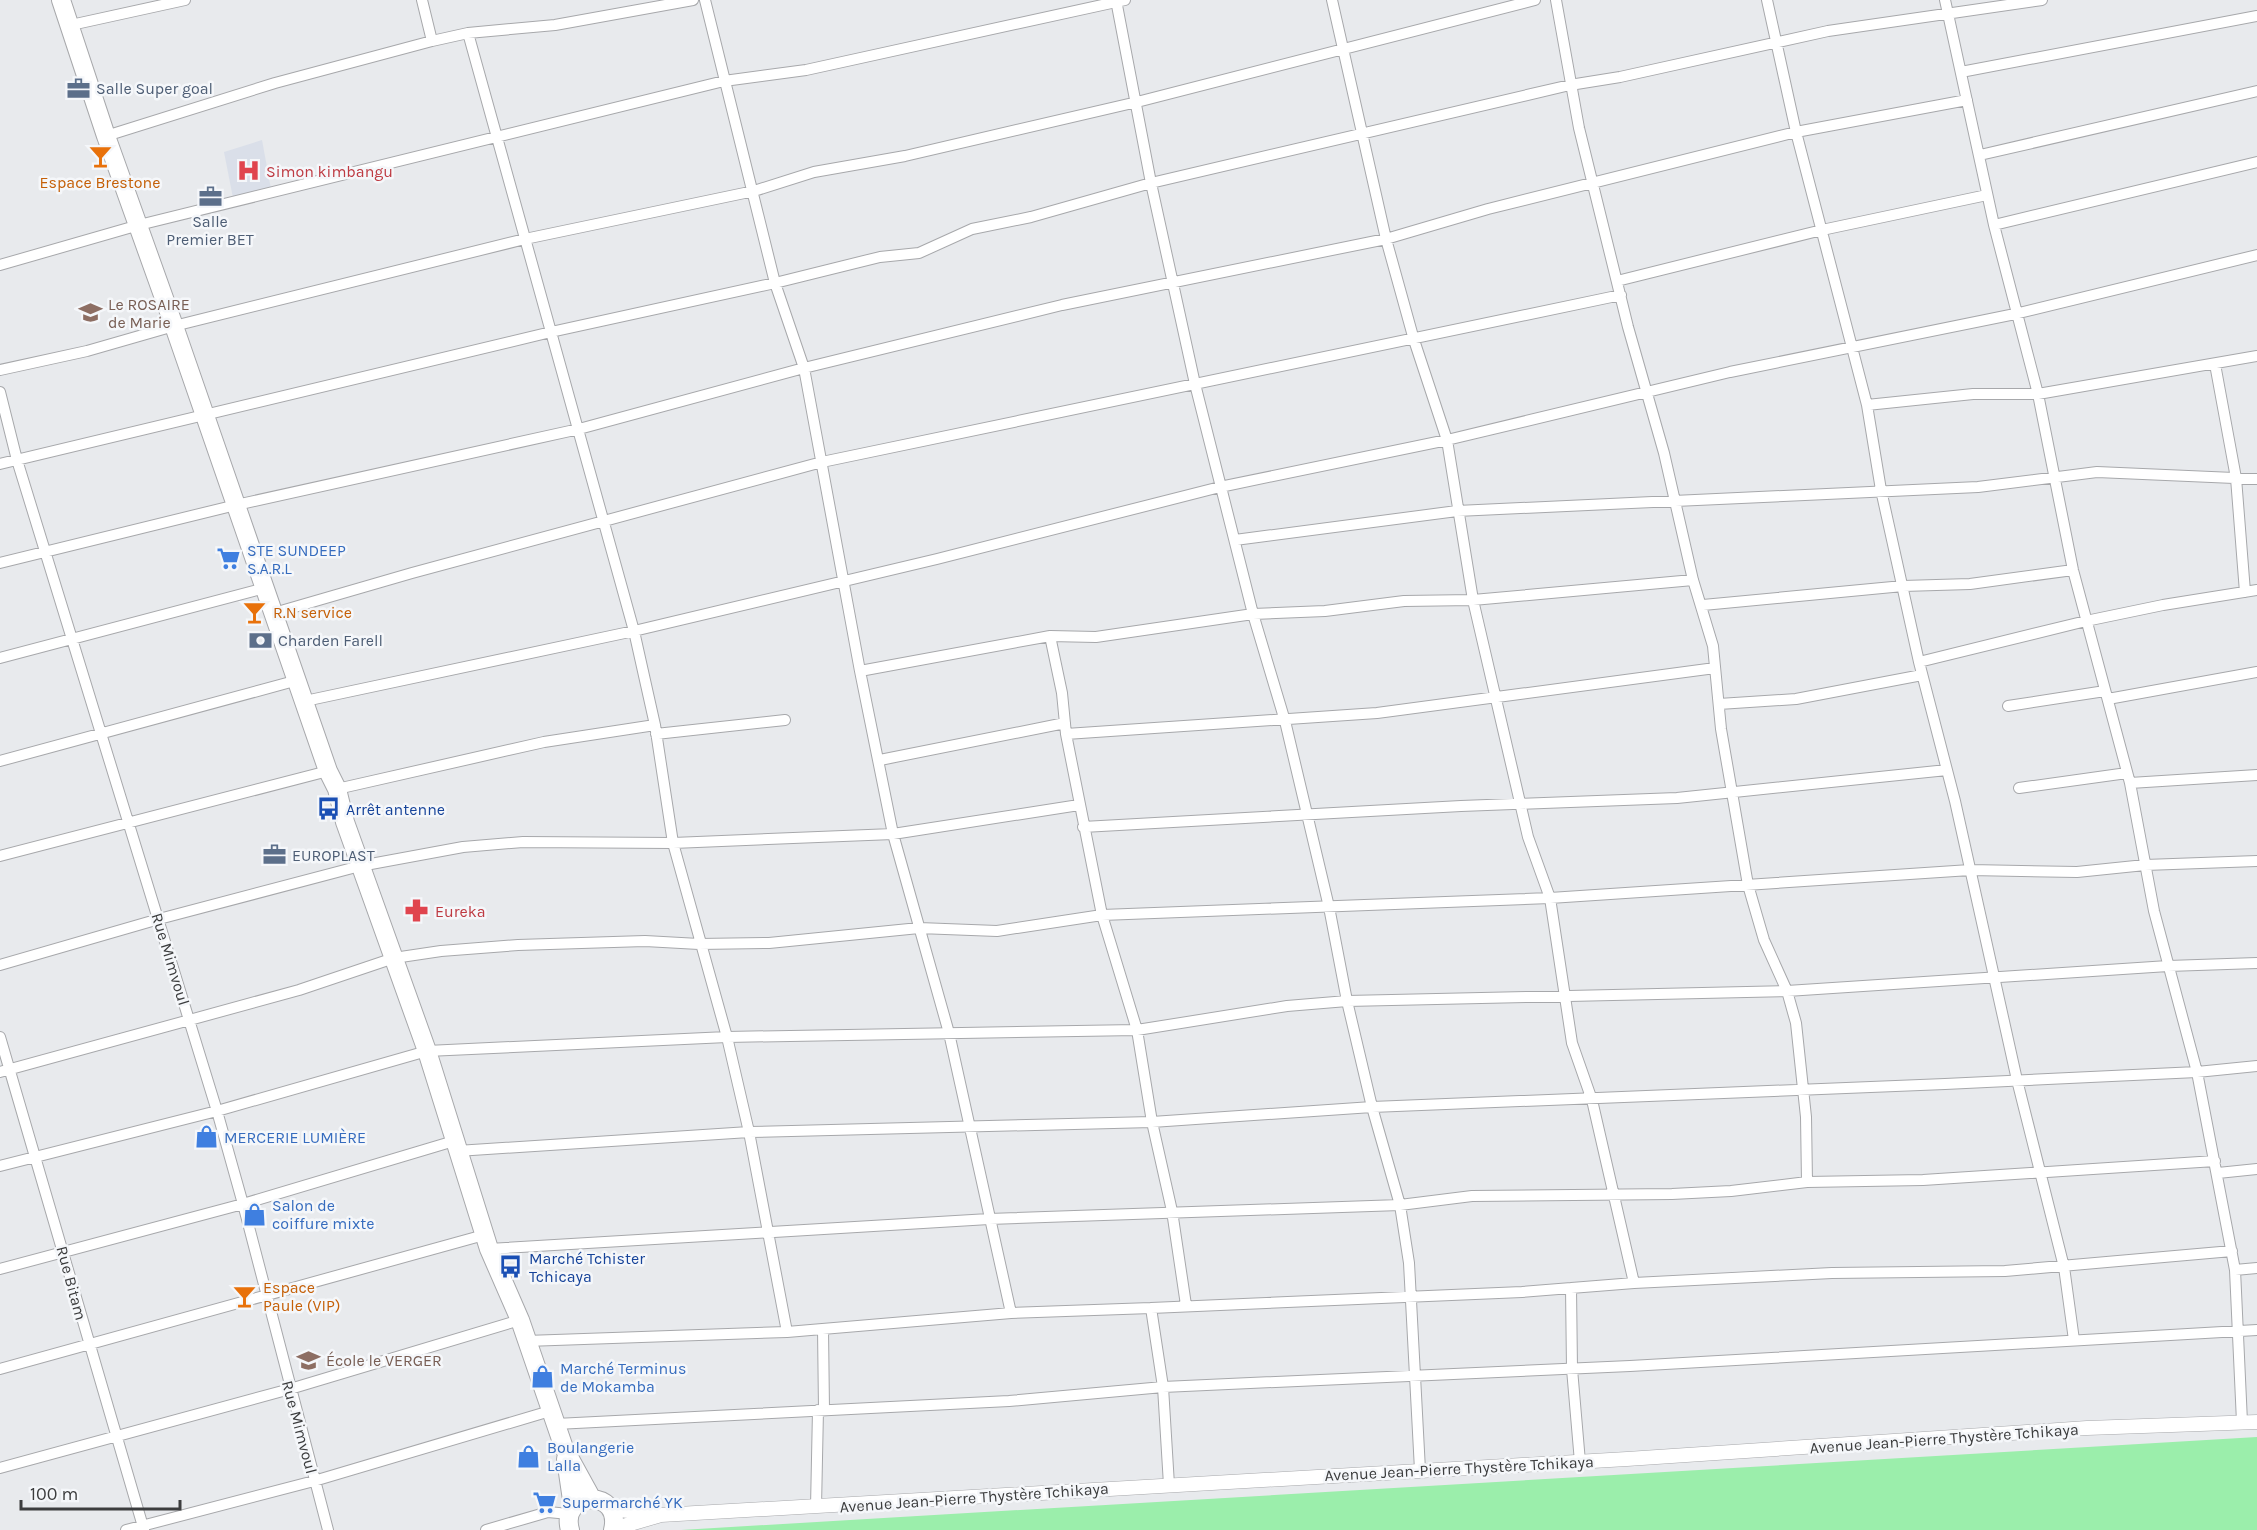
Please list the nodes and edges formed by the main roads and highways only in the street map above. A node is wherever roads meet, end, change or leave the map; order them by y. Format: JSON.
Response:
{"nodes":[{"id":1,"x":61,"y":0,"type":"edge"},
{"id":2,"x":564,"y":1448,"type":"junction"},
{"id":3,"x":592,"y":1498,"type":"junction"},
{"id":4,"x":571,"y":1517,"type":"edge"},
{"id":5,"x":613,"y":1529,"type":"edge"}],
"edges":[{"from":1,"to":2,"type":"highway"},
{"from":2,"to":3,"type":"highway"},
{"from":2,"to":4,"type":"highway"},
{"from":3,"to":4,"type":"highway"},
{"from":3,"to":5,"type":"highway"}]}
